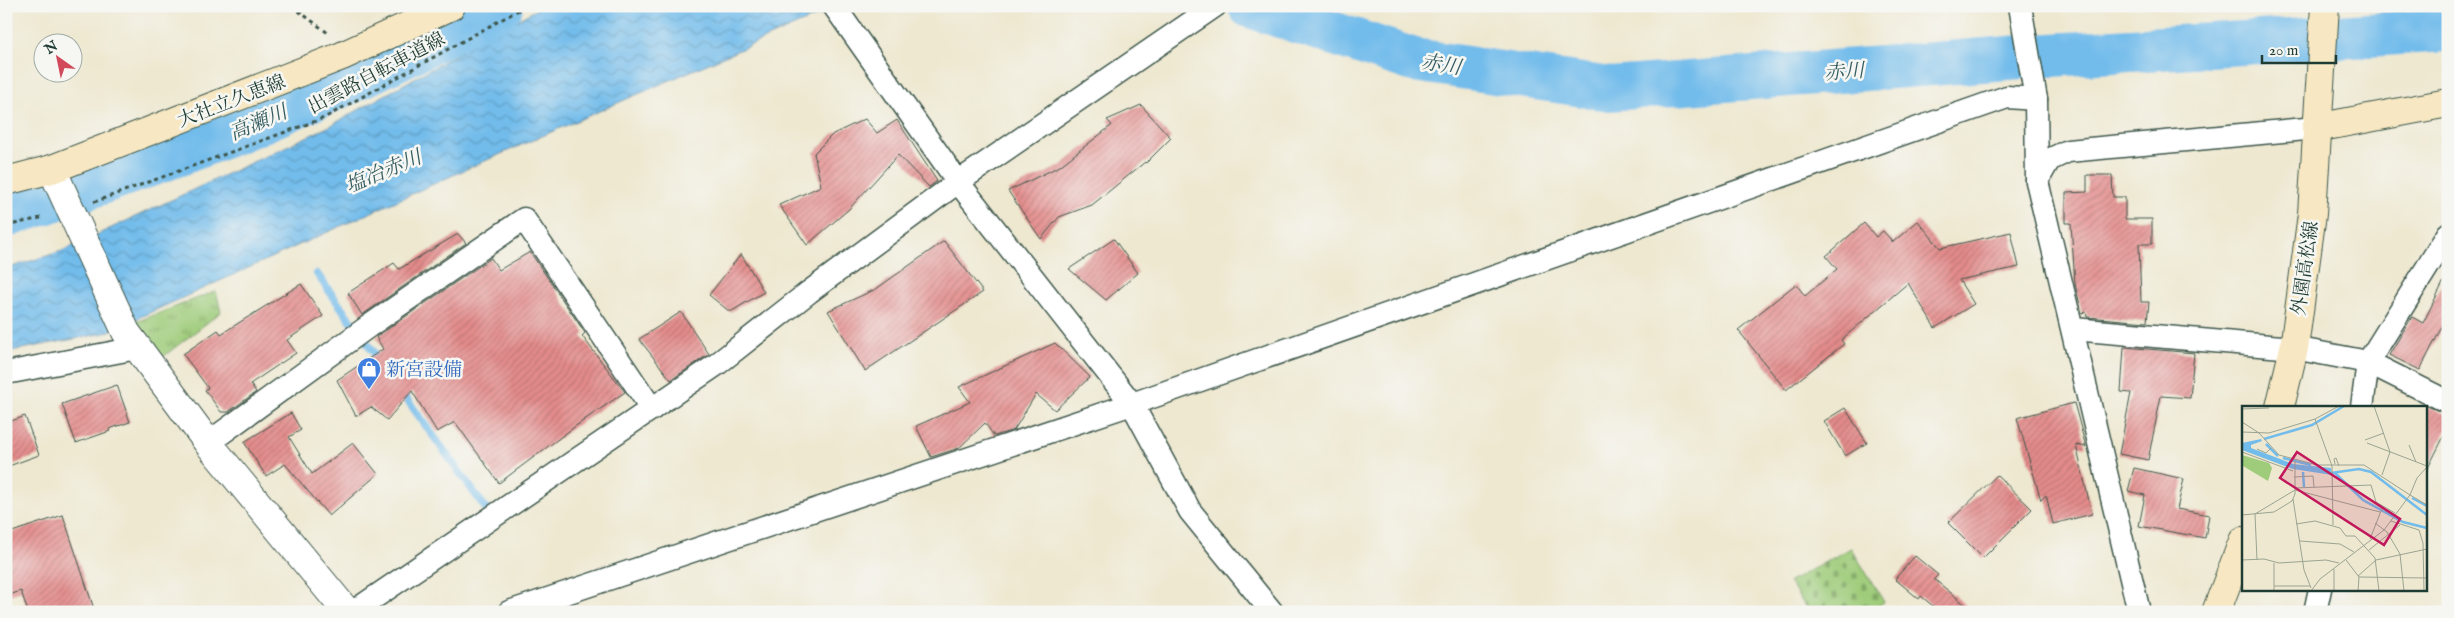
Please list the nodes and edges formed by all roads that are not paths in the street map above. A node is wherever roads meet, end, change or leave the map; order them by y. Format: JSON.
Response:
{"nodes":[{"id":1,"x":451,"y":6,"type":"edge"},
{"id":2,"x":834,"y":6,"type":"edge"},
{"id":3,"x":1215,"y":6,"type":"edge"},
{"id":4,"x":2020,"y":6,"type":"edge"},
{"id":5,"x":2325,"y":6,"type":"edge"},
{"id":6,"x":2036,"y":99,"type":"junction"},
{"id":7,"x":2448,"y":103,"type":"edge"},
{"id":8,"x":2316,"y":128,"type":"junction"},
{"id":9,"x":52,"y":169,"type":"junction"},
{"id":10,"x":6,"y":181,"type":"edge"},
{"id":11,"x":2037,"y":181,"type":"junction"},
{"id":12,"x":958,"y":182,"type":"junction"},
{"id":13,"x":2448,"y":234,"type":"edge"},
{"id":14,"x":2073,"y":329,"type":"junction"},
{"id":15,"x":131,"y":340,"type":"junction"},
{"id":16,"x":2294,"y":348,"type":"junction"},
{"id":17,"x":2368,"y":362,"type":"junction"},
{"id":18,"x":6,"y":373,"type":"edge"},
{"id":19,"x":2448,"y":402,"type":"edge"},
{"id":20,"x":1132,"y":404,"type":"junction"},
{"id":21,"x":2280,"y":406,"type":"edge"},
{"id":22,"x":2362,"y":406,"type":"edge"},
{"id":23,"x":652,"y":409,"type":"junction"},
{"id":24,"x":208,"y":443,"type":"junction"},
{"id":25,"x":2242,"y":544,"type":"edge"},
{"id":26,"x":2320,"y":590,"type":"edge"},
{"id":27,"x":347,"y":612,"type":"edge"},
{"id":28,"x":353,"y":612,"type":"edge"},
{"id":29,"x":508,"y":612,"type":"edge"},
{"id":30,"x":1272,"y":612,"type":"edge"},
{"id":31,"x":2139,"y":612,"type":"edge"},
{"id":32,"x":2216,"y":612,"type":"edge"},
{"id":33,"x":2315,"y":612,"type":"edge"}],
"edges":[{"from":1,"to":9,"type":"main road","name":"大社立久恵線"},
{"from":2,"to":12,"type":"street"},
{"from":3,"to":12,"type":"street"},
{"from":4,"to":6,"type":"street"},
{"from":5,"to":8,"type":"main road"},
{"from":6,"to":11,"type":"street"},
{"from":6,"to":20,"type":"street"},
{"from":7,"to":8,"type":"main road"},
{"from":8,"to":11,"type":"street"},
{"from":8,"to":16,"type":"main road","name":"外園高松線"},
{"from":9,"to":10,"type":"main road","name":"大社立久恵線"},
{"from":9,"to":15,"type":"street"},
{"from":11,"to":14,"type":"street"},
{"from":12,"to":20,"type":"street"},
{"from":12,"to":23,"type":"street"},
{"from":13,"to":17,"type":"street"},
{"from":14,"to":16,"type":"street"},
{"from":14,"to":31,"type":"street"},
{"from":15,"to":18,"type":"street"},
{"from":15,"to":24,"type":"street"},
{"from":16,"to":17,"type":"street"},
{"from":16,"to":21,"type":"main road","name":"外園高松線"},
{"from":17,"to":19,"type":"street"},
{"from":17,"to":22,"type":"street"},
{"from":20,"to":29,"type":"street"},
{"from":20,"to":30,"type":"street"},
{"from":23,"to":24,"type":"street"},
{"from":23,"to":28,"type":"street"},
{"from":24,"to":27,"type":"street"},
{"from":25,"to":32,"type":"main road"},
{"from":26,"to":33,"type":"street"}]}
